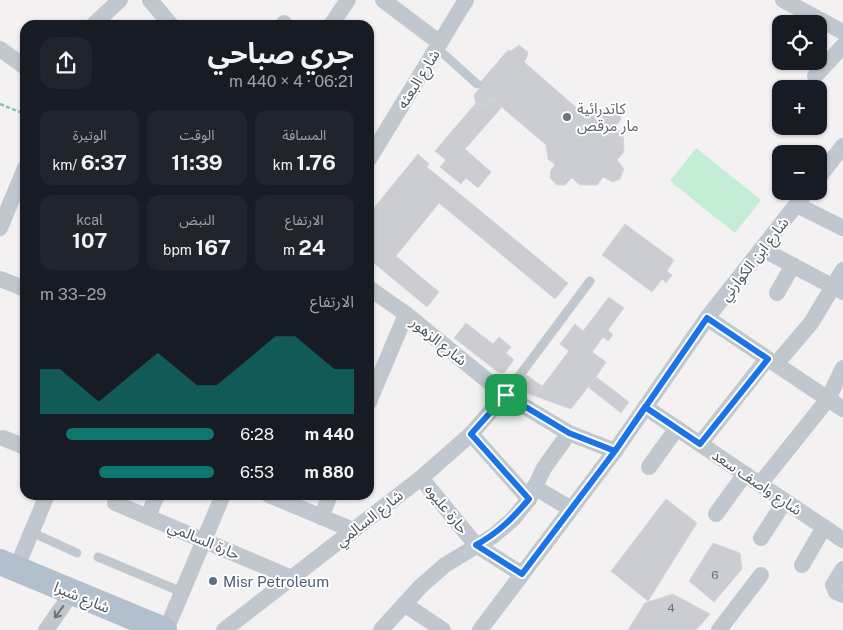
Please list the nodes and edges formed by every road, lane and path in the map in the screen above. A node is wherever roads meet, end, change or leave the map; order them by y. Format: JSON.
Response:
{"nodes":[{"id":1,"x":120,"y":0,"type":"edge"},
{"id":2,"x":150,"y":0,"type":"edge"},
{"id":3,"x":348,"y":0,"type":"edge"},
{"id":4,"x":384,"y":0,"type":"edge"},
{"id":5,"x":466,"y":0,"type":"edge"},
{"id":6,"x":789,"y":1,"type":"edge"},
{"id":7,"x":98,"y":20,"type":"edge"},
{"id":8,"x":167,"y":20,"type":"edge"},
{"id":9,"x":334,"y":20,"type":"edge"},
{"id":10,"x":843,"y":32,"type":"edge"},
{"id":11,"x":438,"y":46,"type":"junction"},
{"id":12,"x":843,"y":46,"type":"edge"},
{"id":13,"x":0,"y":49,"type":"edge"},
{"id":14,"x":20,"y":63,"type":"edge"},
{"id":15,"x":815,"y":76,"type":"dead end"},
{"id":16,"x":477,"y":84,"type":"dead end"},
{"id":17,"x":0,"y":104,"type":"edge"},
{"id":18,"x":20,"y":112,"type":"edge"},
{"id":19,"x":843,"y":146,"type":"edge"},
{"id":20,"x":374,"y":151,"type":"edge"},
{"id":21,"x":837,"y":165,"type":"edge"},
{"id":22,"x":20,"y":180,"type":"edge"},
{"id":23,"x":801,"y":200,"type":"edge"},
{"id":24,"x":797,"y":205,"type":"junction"},
{"id":25,"x":0,"y":228,"type":"edge"},
{"id":26,"x":843,"y":228,"type":"edge"},
{"id":27,"x":762,"y":250,"type":"junction"},
{"id":28,"x":793,"y":266,"type":"junction"},
{"id":29,"x":843,"y":270,"type":"edge"},
{"id":30,"x":0,"y":279,"type":"edge"},
{"id":31,"x":590,"y":281,"type":"dead end"},
{"id":32,"x":20,"y":287,"type":"edge"},
{"id":33,"x":839,"y":289,"type":"edge"},
{"id":34,"x":374,"y":292,"type":"edge"},
{"id":35,"x":777,"y":293,"type":"dead end"},
{"id":36,"x":406,"y":314,"type":"junction"},
{"id":37,"x":707,"y":318,"type":"junction"},
{"id":38,"x":772,"y":361,"type":"junction"},
{"id":39,"x":843,"y":368,"type":"edge"},
{"id":40,"x":374,"y":390,"type":"edge"},
{"id":41,"x":506,"y":395,"type":"junction"},
{"id":42,"x":828,"y":399,"type":"junction"},
{"id":43,"x":645,"y":407,"type":"junction"},
{"id":44,"x":843,"y":409,"type":"edge"},
{"id":45,"x":677,"y":428,"type":"junction"},
{"id":46,"x":569,"y":433,"type":"junction"},
{"id":47,"x":471,"y":434,"type":"junction"},
{"id":48,"x":2,"y":438,"type":"dead end"},
{"id":49,"x":700,"y":444,"type":"junction"},
{"id":50,"x":20,"y":445,"type":"edge"},
{"id":51,"x":615,"y":451,"type":"junction"},
{"id":52,"x":649,"y":467,"type":"dead end"},
{"id":53,"x":745,"y":474,"type":"junction"},
{"id":54,"x":421,"y":478,"type":"junction"},
{"id":55,"x":760,"y":484,"type":"junction"},
{"id":56,"x":532,"y":493,"type":"junction"},
{"id":57,"x":44,"y":500,"type":"edge"},
{"id":58,"x":155,"y":500,"type":"edge"},
{"id":59,"x":221,"y":500,"type":"edge"},
{"id":60,"x":282,"y":500,"type":"edge"},
{"id":61,"x":328,"y":500,"type":"edge"},
{"id":62,"x":785,"y":501,"type":"junction"},
{"id":63,"x":115,"y":503,"type":"dead end"},
{"id":64,"x":571,"y":509,"type":"junction"},
{"id":65,"x":716,"y":514,"type":"dead end"},
{"id":66,"x":148,"y":516,"type":"junction"},
{"id":67,"x":321,"y":517,"type":"junction"},
{"id":68,"x":824,"y":527,"type":"junction"},
{"id":69,"x":353,"y":530,"type":"junction"},
{"id":70,"x":31,"y":532,"type":"junction"},
{"id":71,"x":761,"y":538,"type":"dead end"},
{"id":72,"x":204,"y":539,"type":"junction"},
{"id":73,"x":843,"y":539,"type":"edge"},
{"id":74,"x":476,"y":545,"type":"junction"},
{"id":75,"x":77,"y":553,"type":"dead end"},
{"id":76,"x":98,"y":557,"type":"dead end"},
{"id":77,"x":802,"y":564,"type":"dead end"},
{"id":78,"x":8,"y":566,"type":"edge"},
{"id":79,"x":843,"y":569,"type":"edge"},
{"id":80,"x":522,"y":574,"type":"junction"},
{"id":81,"x":761,"y":575,"type":"dead end"},
{"id":82,"x":292,"y":578,"type":"junction"},
{"id":83,"x":182,"y":592,"type":"junction"},
{"id":84,"x":72,"y":593,"type":"junction"},
{"id":85,"x":839,"y":594,"type":"edge"},
{"id":86,"x":404,"y":604,"type":"junction"},
{"id":87,"x":46,"y":630,"type":"edge"},
{"id":88,"x":165,"y":630,"type":"edge"},
{"id":89,"x":224,"y":630,"type":"edge"},
{"id":90,"x":380,"y":630,"type":"edge"},
{"id":91,"x":443,"y":630,"type":"edge"},
{"id":92,"x":480,"y":630,"type":"edge"},
{"id":93,"x":719,"y":630,"type":"edge"}],
"edges":[{"from":1,"to":7,"type":"street"},
{"from":2,"to":8,"type":"street"},
{"from":3,"to":9,"type":"street"},
{"from":4,"to":11,"type":"street"},
{"from":5,"to":11,"type":"street","name":"شارع البعثه"},
{"from":6,"to":10,"type":"street"},
{"from":11,"to":16,"type":"lane"},
{"from":11,"to":20,"type":"street","name":"شارع البعثه"},
{"from":12,"to":15,"type":"street"},
{"from":13,"to":14,"type":"street"},
{"from":17,"to":18,"type":"path"},
{"from":19,"to":21,"type":"street"},
{"from":22,"to":25,"type":"street"},
{"from":23,"to":24,"type":"street","name":"شارع ابن الكوارني"},
{"from":24,"to":26,"type":"street"},
{"from":24,"to":27,"type":"street","name":"شارع ابن الكوارني"},
{"from":27,"to":28,"type":"street"},
{"from":27,"to":37,"type":"street","name":"شارع ابن الكوارني"},
{"from":28,"to":33,"type":"street"},
{"from":28,"to":35,"type":"street"},
{"from":29,"to":33,"type":"street"},
{"from":30,"to":32,"type":"street"},
{"from":31,"to":41,"type":"lane"},
{"from":33,"to":38,"type":"street"},
{"from":34,"to":36,"type":"street","name":"شارع الزهور"},
{"from":36,"to":40,"type":"street"},
{"from":36,"to":41,"type":"street","name":"شارع الزهور"},
{"from":37,"to":38,"type":"street"},
{"from":37,"to":43,"type":"street","name":"شارع ابن الكوارني"},
{"from":38,"to":42,"type":"street"},
{"from":38,"to":49,"type":"street"},
{"from":39,"to":42,"type":"street"},
{"from":41,"to":46,"type":"street","name":"شارع الزهور"},
{"from":41,"to":47,"type":"street","name":"شارع السالمي"},
{"from":42,"to":44,"type":"street"},
{"from":42,"to":55,"type":"street"},
{"from":43,"to":45,"type":"street","name":"شارع واصف سعد"},
{"from":43,"to":51,"type":"street","name":"شارع ابن الكوارني"},
{"from":45,"to":49,"type":"street","name":"شارع واصف سعد"},
{"from":45,"to":52,"type":"street"},
{"from":46,"to":51,"type":"street","name":"شارع الزهور"},
{"from":46,"to":56,"type":"street"},
{"from":47,"to":54,"type":"street","name":"شارع السالمي"},
{"from":47,"to":56,"type":"street"},
{"from":48,"to":50,"type":"street"},
{"from":49,"to":53,"type":"street","name":"شارع واصف سعد"},
{"from":51,"to":64,"type":"street","name":"شارع ابن الكوارني"},
{"from":53,"to":55,"type":"street","name":"شارع واصف سعد"},
{"from":53,"to":65,"type":"street"},
{"from":54,"to":69,"type":"street","name":"شارع السالمي"},
{"from":54,"to":74,"type":"street","name":"حارة عليوه"},
{"from":55,"to":62,"type":"street","name":"شارع واصف سعد"},
{"from":56,"to":64,"type":"street"},
{"from":56,"to":74,"type":"street"},
{"from":57,"to":70,"type":"street"},
{"from":58,"to":66,"type":"street"},
{"from":59,"to":72,"type":"street"},
{"from":60,"to":67,"type":"street"},
{"from":61,"to":67,"type":"street"},
{"from":62,"to":68,"type":"street","name":"شارع واصف سعد"},
{"from":62,"to":71,"type":"street"},
{"from":63,"to":66,"type":"street","name":"حارة السالمي"},
{"from":64,"to":80,"type":"street","name":"شارع ابن الكوارني"},
{"from":66,"to":72,"type":"street","name":"حارة السالمي"},
{"from":67,"to":69,"type":"street"},
{"from":68,"to":73,"type":"street","name":"شارع واصف سعد"},
{"from":68,"to":77,"type":"street"},
{"from":69,"to":82,"type":"street","name":"شارع السالمي"},
{"from":70,"to":75,"type":"lane"},
{"from":70,"to":78,"type":"street"},
{"from":72,"to":82,"type":"street","name":"حارة السالمي"},
{"from":72,"to":83,"type":"street"},
{"from":74,"to":80,"type":"street","name":"حارة عليوه"},
{"from":74,"to":86,"type":"street"},
{"from":76,"to":83,"type":"lane"},
{"from":78,"to":84,"type":"main road","name":"شارع شبرا"},
{"from":79,"to":85,"type":"street"},
{"from":80,"to":92,"type":"street","name":"شارع ابن الكوارني"},
{"from":81,"to":93,"type":"street"},
{"from":82,"to":89,"type":"street","name":"شارع السالمي"},
{"from":83,"to":88,"type":"street"},
{"from":84,"to":87,"type":"street","one_way":true},
{"from":84,"to":88,"type":"main road","name":"شارع شبرا"},
{"from":86,"to":90,"type":"street"},
{"from":86,"to":91,"type":"street"}]}
